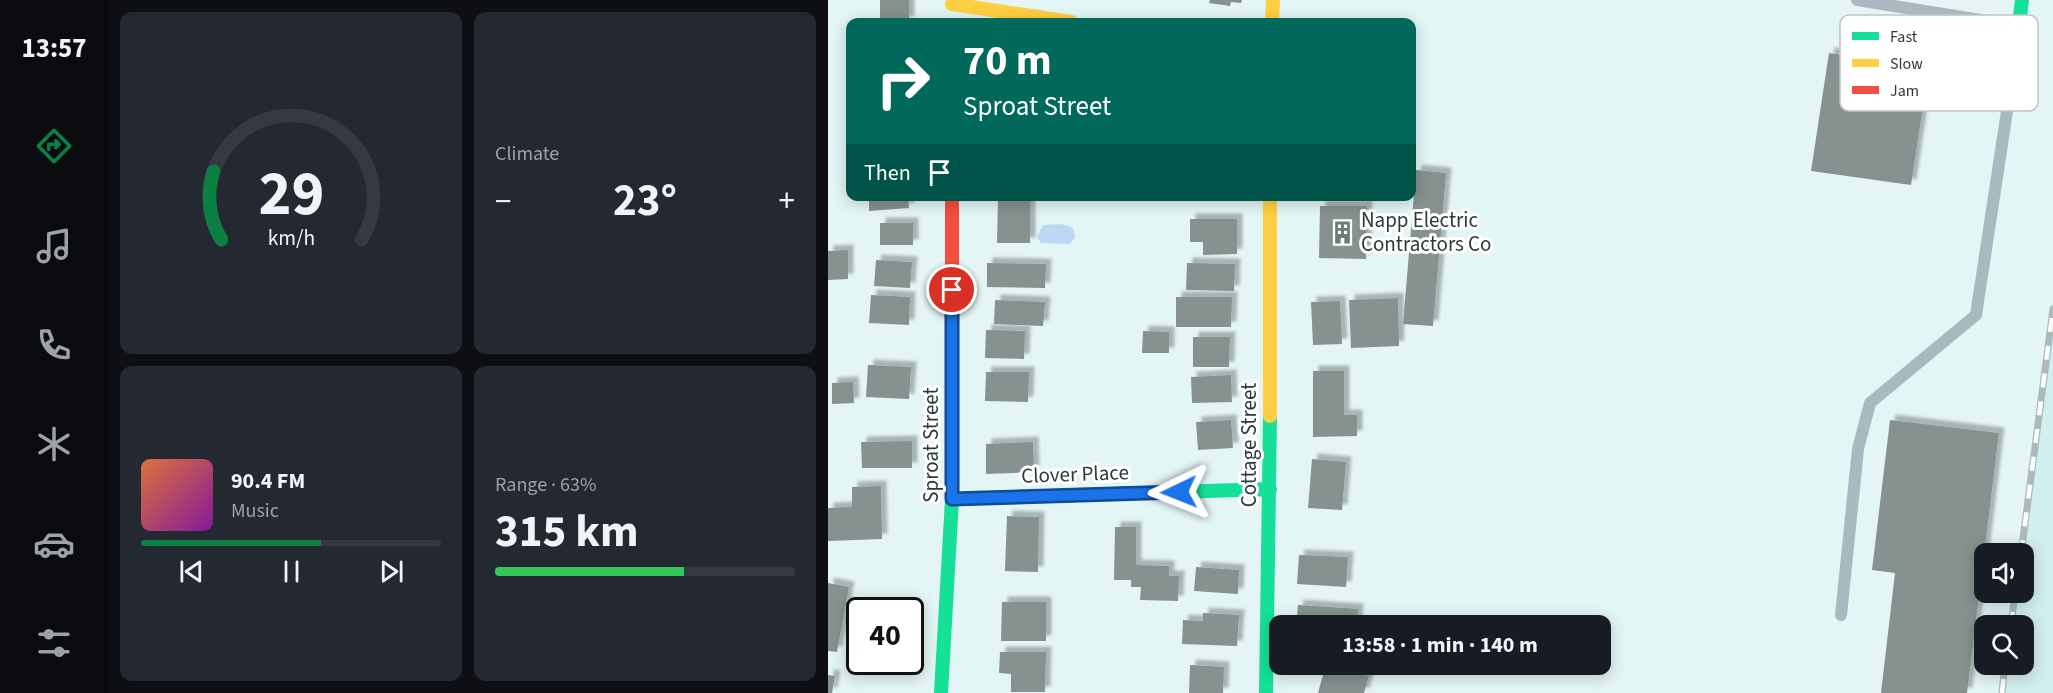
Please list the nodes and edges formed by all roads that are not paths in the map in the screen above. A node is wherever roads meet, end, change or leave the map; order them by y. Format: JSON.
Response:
{"nodes":[{"id":1,"x":1273,"y":0,"type":"edge"},
{"id":2,"x":1857,"y":0,"type":"edge"},
{"id":3,"x":2022,"y":0,"type":"edge"},
{"id":4,"x":952,"y":4,"type":"dead end"},
{"id":5,"x":1950,"y":15,"type":"edge"},
{"id":6,"x":2020,"y":15,"type":"edge"},
{"id":7,"x":1045,"y":18,"type":"edge"},
{"id":8,"x":1272,"y":18,"type":"edge"},
{"id":9,"x":2007,"y":111,"type":"edge"},
{"id":10,"x":952,"y":201,"type":"edge"},
{"id":11,"x":1270,"y":201,"type":"edge"},
{"id":12,"x":1270,"y":489,"type":"junction"},
{"id":13,"x":952,"y":499,"type":"junction"},
{"id":14,"x":1841,"y":615,"type":"dead end"},
{"id":15,"x":941,"y":693,"type":"edge"},
{"id":16,"x":1266,"y":693,"type":"edge"}],
"edges":[{"from":1,"to":8,"type":"street"},
{"from":2,"to":5,"type":"lane"},
{"from":3,"to":6,"type":"street"},
{"from":4,"to":7,"type":"street"},
{"from":9,"to":14,"type":"lane"},
{"from":10,"to":13,"type":"street","name":"Sproat Street"},
{"from":11,"to":12,"type":"street","name":"Cottage Street"},
{"from":12,"to":13,"type":"street","name":"Clover Place"},
{"from":12,"to":16,"type":"street","name":"Cottage Street"},
{"from":13,"to":15,"type":"street","name":"Sproat Street"}]}
